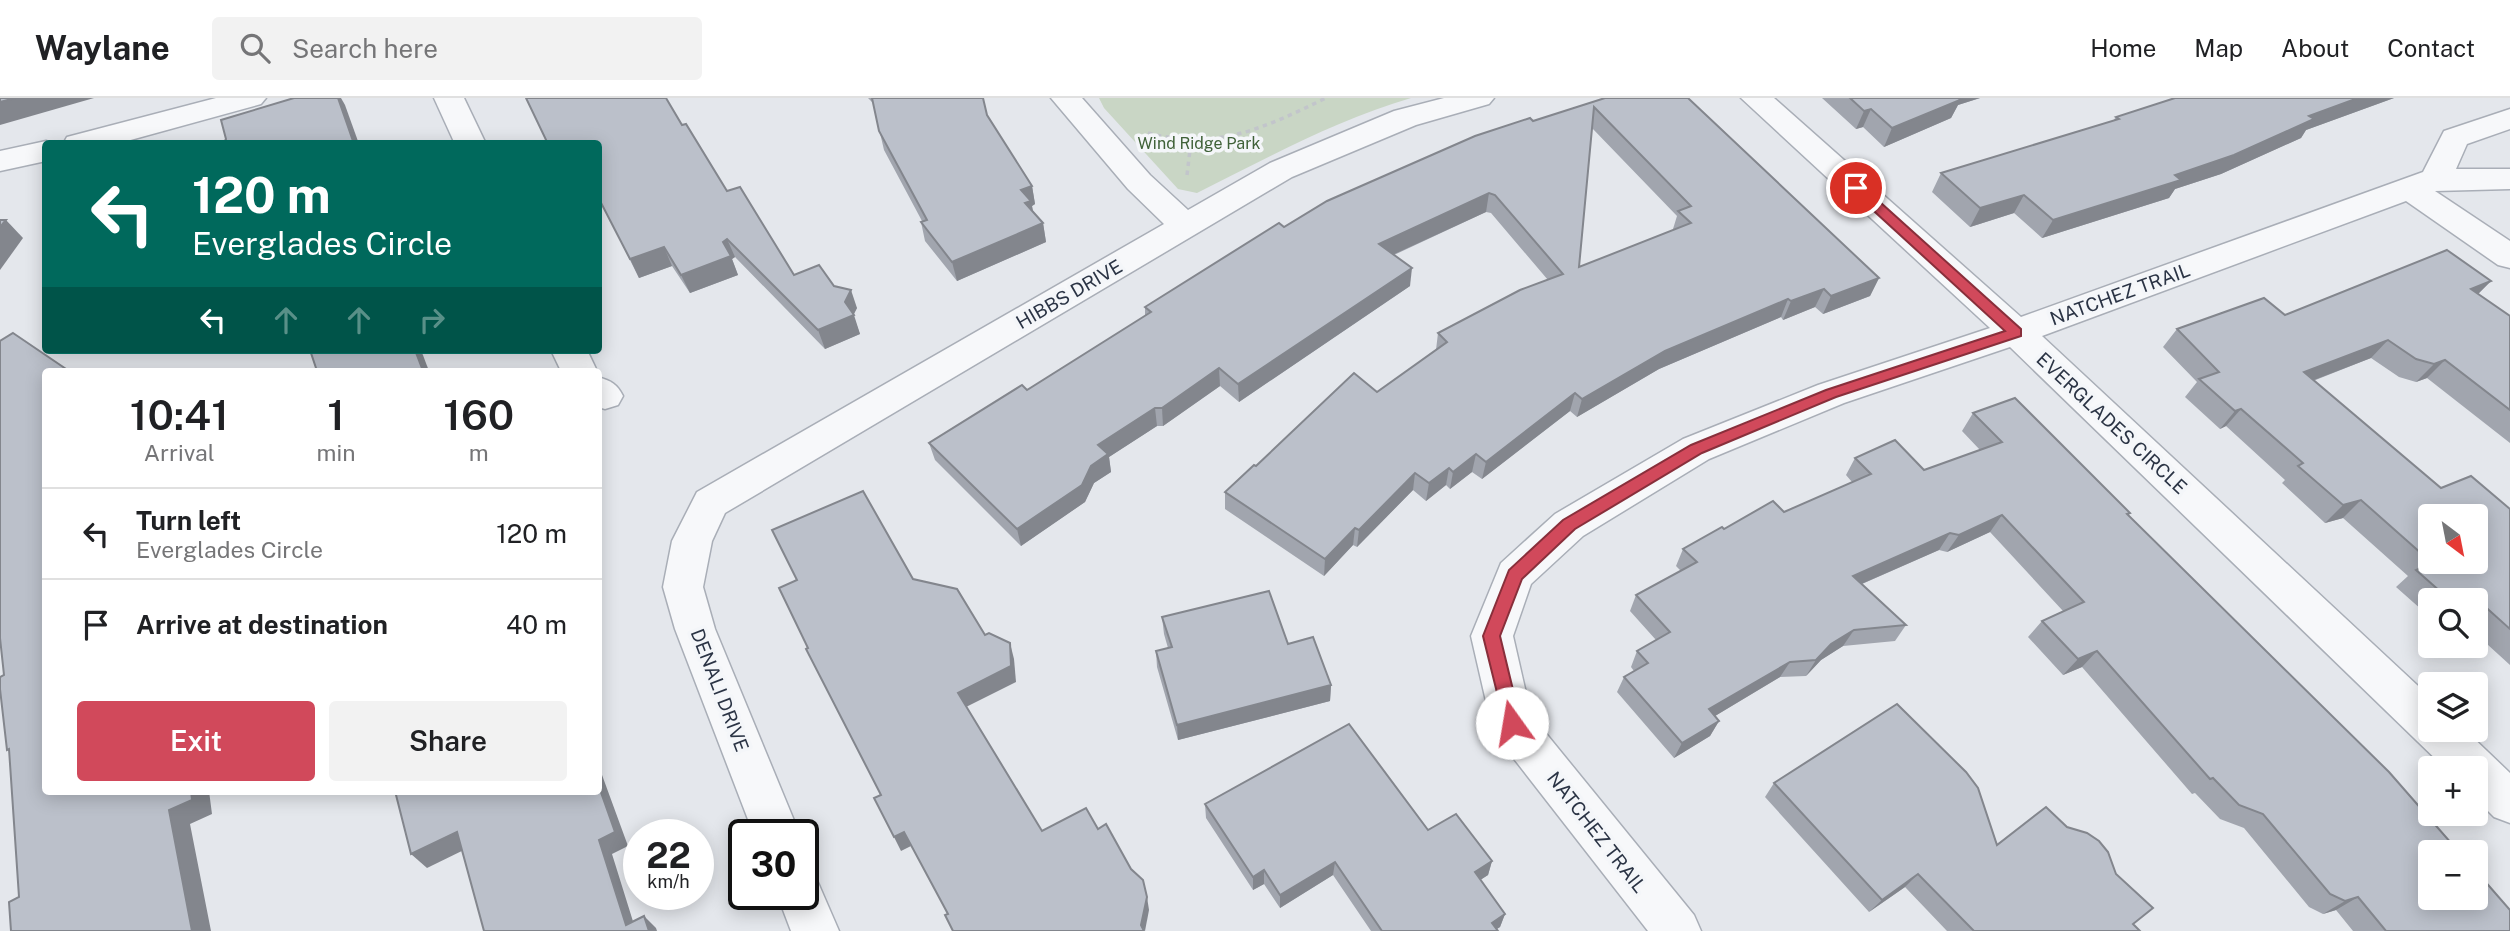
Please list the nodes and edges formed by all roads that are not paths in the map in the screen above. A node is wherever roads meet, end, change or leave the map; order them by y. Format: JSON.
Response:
{"nodes":[{"id":1,"x":251,"y":98,"type":"edge"},
{"id":2,"x":449,"y":98,"type":"edge"},
{"id":3,"x":1066,"y":98,"type":"edge"},
{"id":4,"x":1479,"y":98,"type":"edge"},
{"id":5,"x":1756,"y":98,"type":"edge"},
{"id":6,"x":2510,"y":118,"type":"edge"},
{"id":7,"x":93,"y":140,"type":"edge"},
{"id":8,"x":469,"y":140,"type":"edge"},
{"id":9,"x":42,"y":152,"type":"edge"},
{"id":10,"x":0,"y":161,"type":"edge"},
{"id":11,"x":2510,"y":179,"type":"edge"},
{"id":12,"x":2423,"y":183,"type":"junction"},
{"id":13,"x":1186,"y":226,"type":"junction"},
{"id":14,"x":2510,"y":257,"type":"edge"},
{"id":15,"x":2016,"y":332,"type":"junction"},
{"id":16,"x":692,"y":541,"type":"joint"},
{"id":17,"x":2418,"y":714,"type":"edge"},
{"id":18,"x":2448,"y":742,"type":"edge"},
{"id":19,"x":2462,"y":756,"type":"edge"},
{"id":20,"x":2488,"y":781,"type":"edge"},
{"id":21,"x":2510,"y":802,"type":"edge"},
{"id":22,"x":770,"y":819,"type":"edge"},
{"id":23,"x":806,"y":910,"type":"edge"},
{"id":24,"x":815,"y":931,"type":"edge"},
{"id":25,"x":1677,"y":931,"type":"edge"}],
"edges":[{"from":1,"to":7,"type":"street"},
{"from":2,"to":8,"type":"street"},
{"from":3,"to":13,"type":"street"},
{"from":4,"to":13,"type":"street","name":"HIBBS DRIVE"},
{"from":5,"to":15,"type":"street","name":"EVERGLADES CIRCLE"},
{"from":6,"to":12,"type":"street"},
{"from":9,"to":10,"type":"street"},
{"from":11,"to":12,"type":"street","name":"NATCHEZ TRAIL"},
{"from":12,"to":14,"type":"street"},
{"from":12,"to":15,"type":"street","name":"NATCHEZ TRAIL"},
{"from":13,"to":16,"type":"street","name":"HIBBS DRIVE"},
{"from":15,"to":17,"type":"street","name":"EVERGLADES CIRCLE"},
{"from":15,"to":25,"type":"street","name":"NATCHEZ TRAIL"},
{"from":16,"to":22,"type":"street","name":"DENALI DRIVE"},
{"from":18,"to":19,"type":"street"},
{"from":20,"to":21,"type":"street"},
{"from":23,"to":24,"type":"street"}]}
